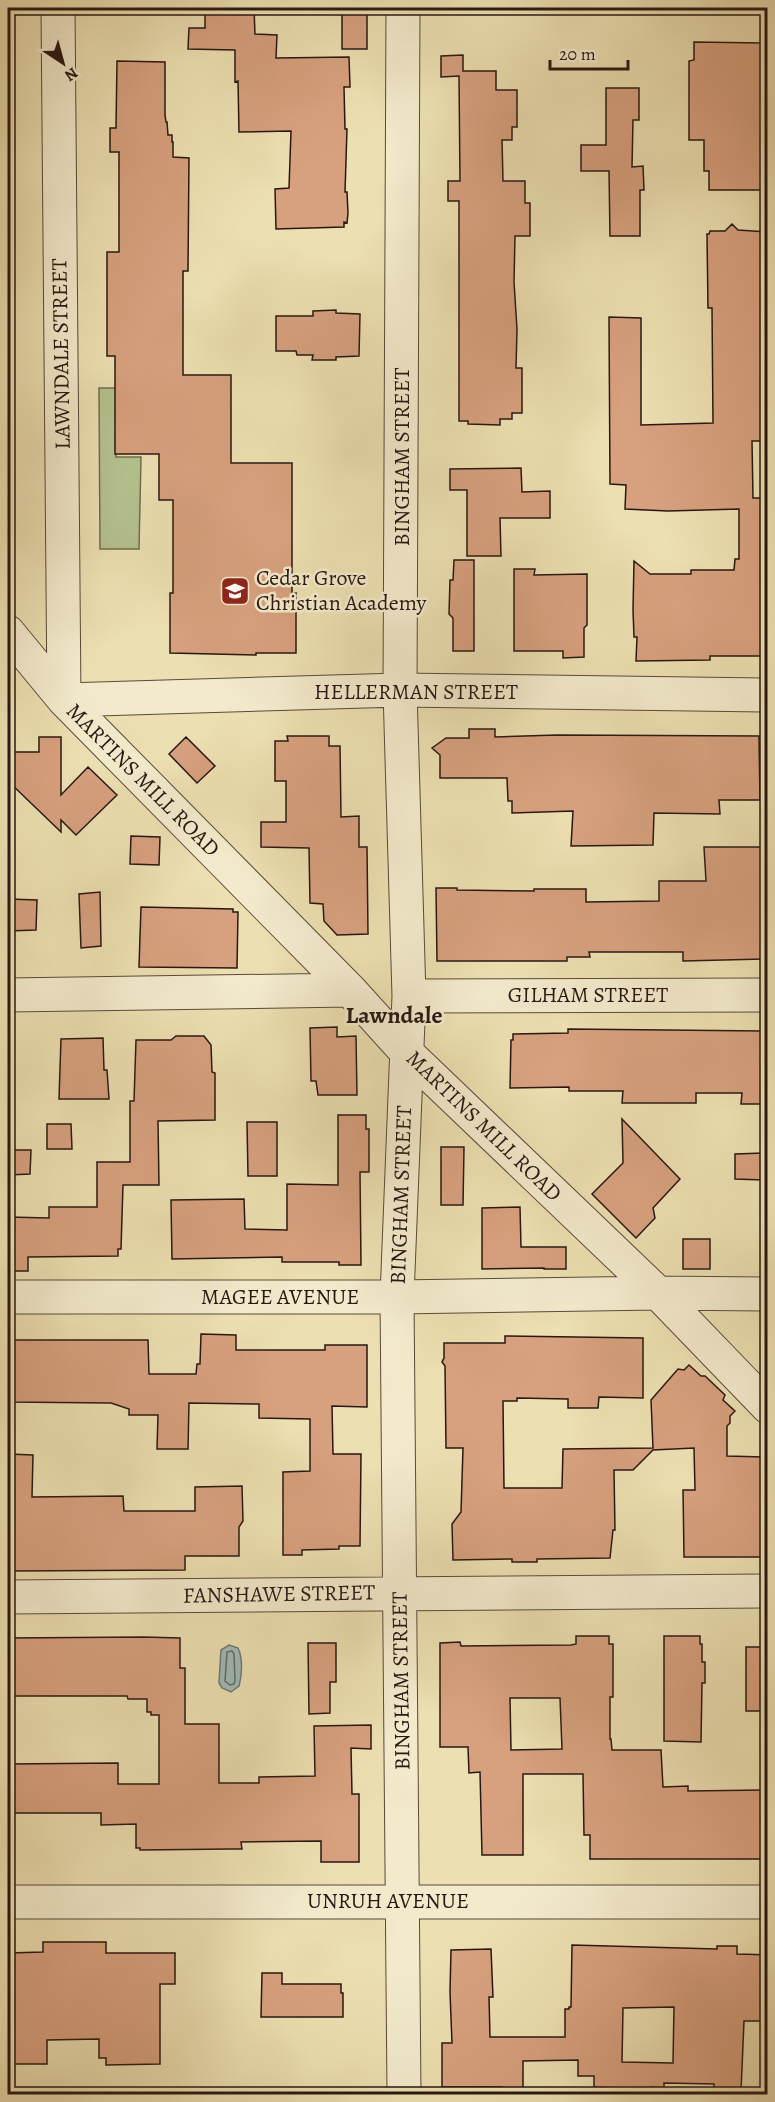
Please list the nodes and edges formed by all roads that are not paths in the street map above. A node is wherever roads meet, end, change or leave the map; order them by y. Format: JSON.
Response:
{"nodes":[{"id":1,"x":58,"y":8,"type":"edge"},
{"id":2,"x":403,"y":8,"type":"edge"},
{"id":3,"x":8,"y":632,"type":"edge"},
{"id":4,"x":400,"y":690,"type":"junction"},
{"id":5,"x":768,"y":695,"type":"edge"},
{"id":6,"x":64,"y":700,"type":"junction"},
{"id":7,"x":350,"y":990,"type":"junction"},
{"id":8,"x":8,"y":995,"type":"edge"},
{"id":9,"x":768,"y":995,"type":"edge"},
{"id":10,"x":409,"y":996,"type":"junction"},
{"id":11,"x":407,"y":1053,"type":"junction"},
{"id":12,"x":658,"y":1293,"type":"junction"},
{"id":13,"x":768,"y":1294,"type":"edge"},
{"id":14,"x":8,"y":1297,"type":"edge"},
{"id":15,"x":397,"y":1297,"type":"junction"},
{"id":16,"x":768,"y":1407,"type":"edge"},
{"id":17,"x":768,"y":1591,"type":"edge"},
{"id":18,"x":400,"y":1593,"type":"junction"},
{"id":19,"x":8,"y":1597,"type":"edge"},
{"id":20,"x":404,"y":1901,"type":"junction"},
{"id":21,"x":8,"y":1902,"type":"edge"},
{"id":22,"x":768,"y":1902,"type":"edge"},
{"id":23,"x":404,"y":2094,"type":"edge"}],
"edges":[{"from":1,"to":6,"type":"street","name":"LAWNDALE STREET"},
{"from":2,"to":4,"type":"street","name":"BINGHAM STREET"},
{"from":3,"to":6,"type":"street","name":"MARTINS MILL ROAD"},
{"from":4,"to":5,"type":"street","name":"HELLERMAN STREET"},
{"from":4,"to":6,"type":"street","name":"HELLERMAN STREET"},
{"from":4,"to":10,"type":"street","name":"BINGHAM STREET"},
{"from":6,"to":7,"type":"street","name":"MARTINS MILL ROAD"},
{"from":7,"to":8,"type":"street"},
{"from":7,"to":11,"type":"street","name":"MARTINS MILL ROAD"},
{"from":9,"to":10,"type":"street","name":"GILHAM STREET"},
{"from":10,"to":11,"type":"street","name":"BINGHAM STREET"},
{"from":11,"to":12,"type":"street","name":"MARTINS MILL ROAD"},
{"from":11,"to":15,"type":"street","name":"BINGHAM STREET"},
{"from":12,"to":13,"type":"street","name":"MAGEE AVENUE"},
{"from":12,"to":15,"type":"street","name":"MAGEE AVENUE"},
{"from":12,"to":16,"type":"street","name":"MARTINS MILL ROAD"},
{"from":14,"to":15,"type":"street","name":"MAGEE AVENUE"},
{"from":15,"to":18,"type":"street","name":"BINGHAM STREET"},
{"from":17,"to":18,"type":"street","name":"FANSHAWE STREET"},
{"from":18,"to":19,"type":"street","name":"FANSHAWE STREET"},
{"from":18,"to":20,"type":"street","name":"BINGHAM STREET"},
{"from":20,"to":21,"type":"street","name":"UNRUH AVENUE"},
{"from":20,"to":22,"type":"street","name":"UNRUH AVENUE"},
{"from":20,"to":23,"type":"street","name":"BINGHAM STREET"}]}
